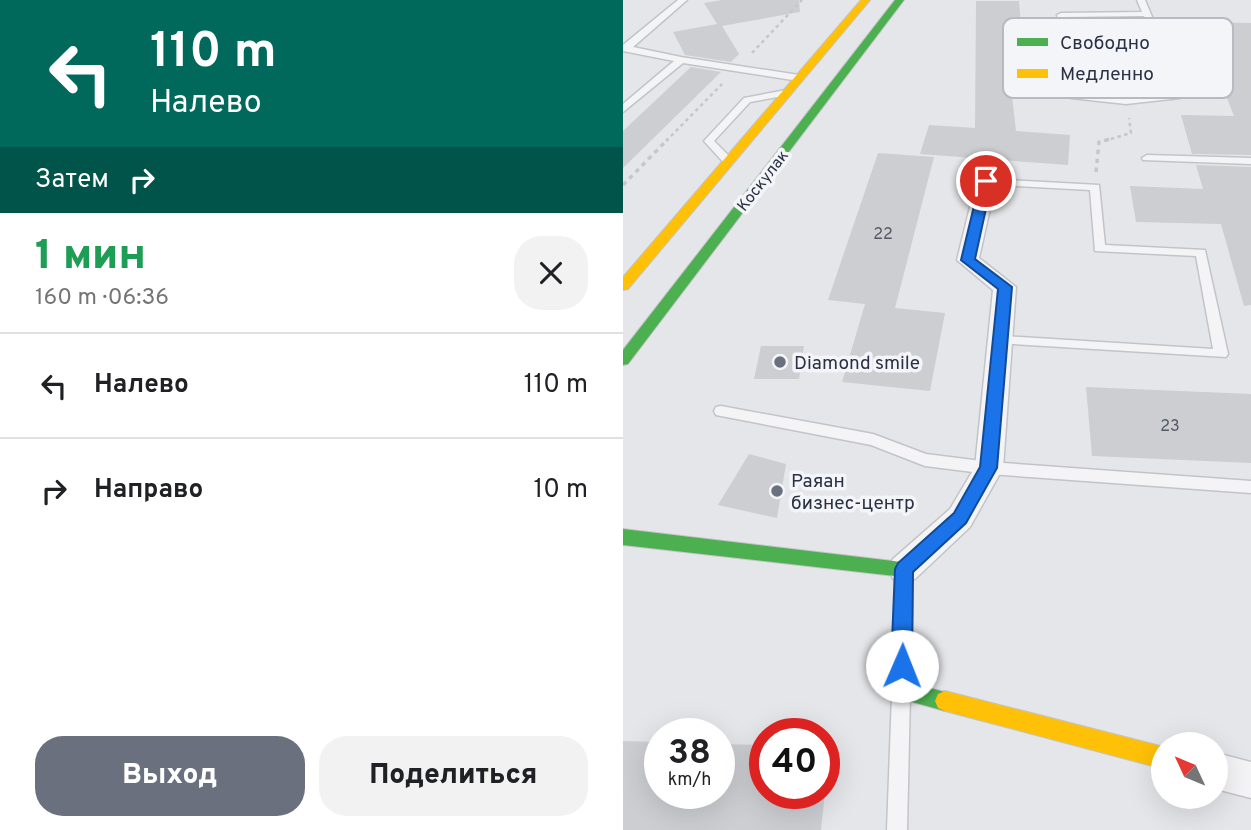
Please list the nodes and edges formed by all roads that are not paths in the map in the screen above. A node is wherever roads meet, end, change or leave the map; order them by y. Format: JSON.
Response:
{"nodes":[{"id":1,"x":683,"y":0,"type":"edge"},
{"id":2,"x":866,"y":0,"type":"edge"},
{"id":3,"x":900,"y":0,"type":"edge"},
{"id":4,"x":1141,"y":0,"type":"edge"},
{"id":5,"x":1145,"y":14,"type":"junction"},
{"id":6,"x":1062,"y":18,"type":"edge"},
{"id":7,"x":1147,"y":18,"type":"edge"},
{"id":8,"x":625,"y":48,"type":"edge"},
{"id":9,"x":681,"y":60,"type":"junction"},
{"id":10,"x":799,"y":78,"type":"junction"},
{"id":11,"x":786,"y":93,"type":"junction"},
{"id":12,"x":1095,"y":98,"type":"edge"},
{"id":13,"x":1153,"y":98,"type":"edge"},
{"id":14,"x":623,"y":109,"type":"edge"},
{"id":15,"x":1147,"y":158,"type":"dead end"},
{"id":16,"x":728,"y":161,"type":"junction"},
{"id":17,"x":1251,"y":161,"type":"edge"},
{"id":18,"x":986,"y":181,"type":"joint"},
{"id":19,"x":623,"y":286,"type":"edge"},
{"id":20,"x":1002,"y":340,"type":"junction"},
{"id":21,"x":623,"y":360,"type":"edge"},
{"id":22,"x":721,"y":411,"type":"dead end"},
{"id":23,"x":989,"y":468,"type":"junction"},
{"id":24,"x":1251,"y":486,"type":"edge"},
{"id":25,"x":623,"y":537,"type":"edge"},
{"id":26,"x":904,"y":569,"type":"junction"},
{"id":27,"x":901,"y":691,"type":"junction"},
{"id":28,"x":1151,"y":755,"type":"edge"},
{"id":29,"x":897,"y":830,"type":"edge"}],
"edges":[{"from":1,"to":8,"type":"lane"},
{"from":2,"to":10,"type":"street","name":"Коскулак"},
{"from":3,"to":21,"type":"street","name":"Коскулак"},
{"from":4,"to":5,"type":"lane"},
{"from":5,"to":6,"type":"lane"},
{"from":5,"to":7,"type":"lane"},
{"from":8,"to":9,"type":"lane"},
{"from":9,"to":10,"type":"lane"},
{"from":9,"to":14,"type":"lane"},
{"from":10,"to":11,"type":"street","name":"Коскулак"},
{"from":11,"to":16,"type":"street","name":"Коскулак"},
{"from":11,"to":16,"type":"lane"},
{"from":12,"to":13,"type":"lane"},
{"from":15,"to":17,"type":"lane"},
{"from":16,"to":19,"type":"street","name":"Коскулак"},
{"from":18,"to":20,"type":"street"},
{"from":18,"to":20,"type":"lane"},
{"from":20,"to":23,"type":"street"},
{"from":22,"to":23,"type":"lane"},
{"from":23,"to":24,"type":"lane"},
{"from":23,"to":26,"type":"street"},
{"from":25,"to":26,"type":"street"},
{"from":26,"to":27,"type":"street"},
{"from":27,"to":28,"type":"street"},
{"from":27,"to":29,"type":"lane"}]}
